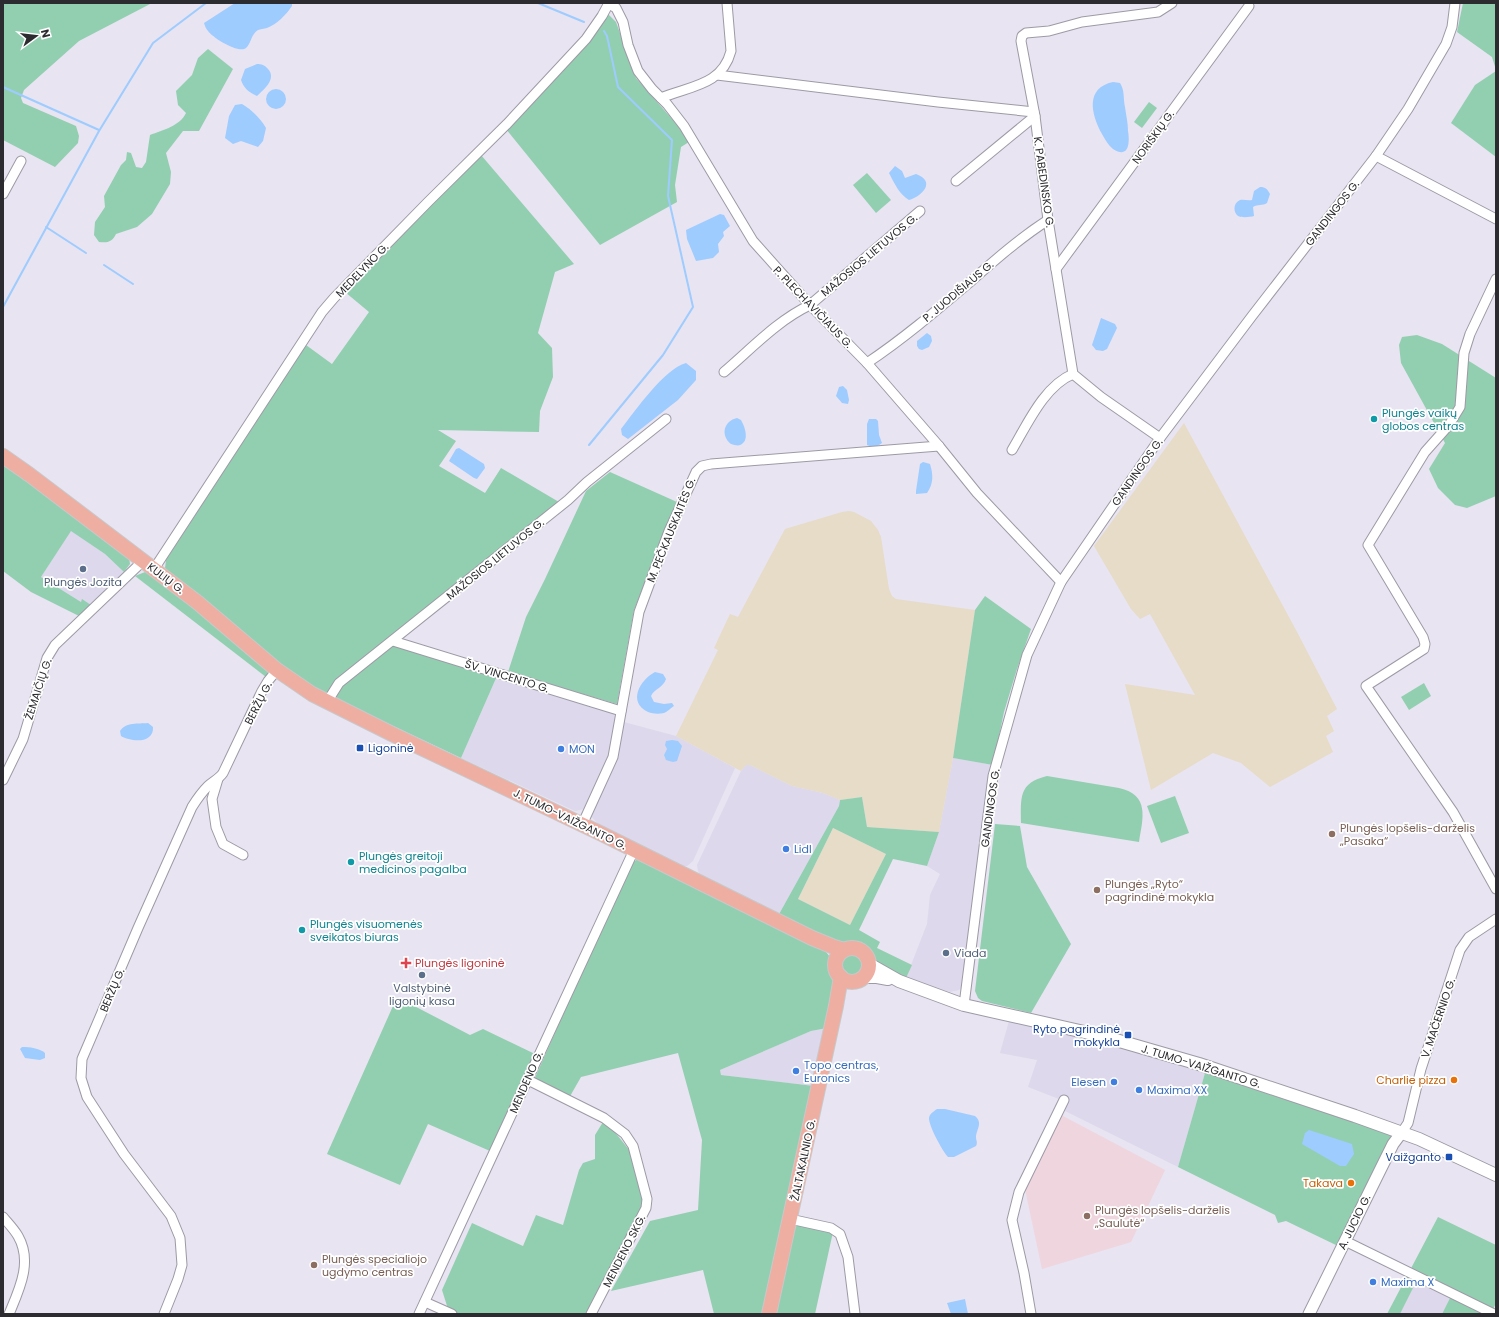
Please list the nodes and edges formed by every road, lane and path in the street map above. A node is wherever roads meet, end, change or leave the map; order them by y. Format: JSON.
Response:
{"nodes":[{"id":1,"x":728,"y":3,"type":"edge"},
{"id":2,"x":1172,"y":3,"type":"edge"},
{"id":3,"x":1455,"y":3,"type":"edge"},
{"id":4,"x":609,"y":4,"type":"edge"},
{"id":5,"x":1249,"y":6,"type":"dead end"},
{"id":6,"x":717,"y":75,"type":"junction"},
{"id":7,"x":661,"y":98,"type":"junction"},
{"id":8,"x":1034,"y":114,"type":"junction"},
{"id":9,"x":1376,"y":156,"type":"junction"},
{"id":10,"x":21,"y":161,"type":"dead end"},
{"id":11,"x":956,"y":181,"type":"dead end"},
{"id":12,"x":3,"y":194,"type":"edge"},
{"id":13,"x":920,"y":211,"type":"dead end"},
{"id":14,"x":1496,"y":218,"type":"edge"},
{"id":15,"x":1048,"y":220,"type":"junction"},
{"id":16,"x":1056,"y":269,"type":"junction"},
{"id":17,"x":1496,"y":279,"type":"edge"},
{"id":18,"x":810,"y":305,"type":"junction"},
{"id":19,"x":867,"y":363,"type":"junction"},
{"id":20,"x":724,"y":372,"type":"dead end"},
{"id":21,"x":1073,"y":374,"type":"junction"},
{"id":22,"x":666,"y":419,"type":"dead end"},
{"id":23,"x":1160,"y":438,"type":"junction"},
{"id":24,"x":939,"y":446,"type":"junction"},
{"id":25,"x":1012,"y":450,"type":"dead end"},
{"id":26,"x":3,"y":456,"type":"edge"},
{"id":27,"x":148,"y":565,"type":"junction"},
{"id":28,"x":1061,"y":582,"type":"junction"},
{"id":29,"x":393,"y":641,"type":"junction"},
{"id":30,"x":277,"y":670,"type":"junction"},
{"id":31,"x":327,"y":702,"type":"junction"},
{"id":32,"x":621,"y":711,"type":"junction"},
{"id":33,"x":218,"y":779,"type":"junction"},
{"id":34,"x":3,"y":780,"type":"edge"},
{"id":35,"x":582,"y":825,"type":"junction"},
{"id":36,"x":634,"y":850,"type":"junction"},
{"id":37,"x":242,"y":855,"type":"dead end"},
{"id":38,"x":1496,"y":889,"type":"edge"},
{"id":39,"x":1496,"y":918,"type":"edge"},
{"id":40,"x":840,"y":955,"type":"junction"},
{"id":41,"x":869,"y":964,"type":"junction"},
{"id":42,"x":864,"y":977,"type":"junction"},
{"id":43,"x":846,"y":980,"type":"junction"},
{"id":44,"x":899,"y":981,"type":"junction"},
{"id":45,"x":964,"y":1005,"type":"junction"},
{"id":46,"x":528,"y":1080,"type":"junction"},
{"id":47,"x":1064,"y":1100,"type":"dead end"},
{"id":48,"x":1402,"y":1132,"type":"junction"},
{"id":49,"x":1496,"y":1175,"type":"edge"},
{"id":50,"x":3,"y":1217,"type":"edge"},
{"id":51,"x":790,"y":1219,"type":"junction"},
{"id":52,"x":1345,"y":1241,"type":"junction"},
{"id":53,"x":425,"y":1302,"type":"junction"},
{"id":54,"x":9,"y":1314,"type":"edge"},
{"id":55,"x":164,"y":1314,"type":"edge"},
{"id":56,"x":419,"y":1314,"type":"edge"},
{"id":57,"x":452,"y":1314,"type":"edge"},
{"id":58,"x":591,"y":1314,"type":"edge"},
{"id":59,"x":770,"y":1314,"type":"edge"},
{"id":60,"x":855,"y":1314,"type":"edge"},
{"id":61,"x":1031,"y":1314,"type":"edge"},
{"id":62,"x":1309,"y":1314,"type":"edge"},
{"id":63,"x":1494,"y":1314,"type":"edge"}],
"edges":[{"from":1,"to":6,"type":"street"},
{"from":2,"to":8,"type":"street","name":"K. PABEDINSKO G."},
{"from":3,"to":9,"type":"street","name":"GANDINGOS G."},
{"from":4,"to":7,"type":"street","name":"P. PLECHAVIČIAUS G."},
{"from":4,"to":27,"type":"street","name":"MEDELYNO G."},
{"from":5,"to":16,"type":"street","name":"NORIŠKIŲ G."},
{"from":6,"to":7,"type":"street"},
{"from":6,"to":8,"type":"street"},
{"from":7,"to":18,"type":"street","name":"P. PLECHAVIČIAUS G."},
{"from":8,"to":11,"type":"street"},
{"from":8,"to":15,"type":"street","name":"K. PABEDINSKO G."},
{"from":9,"to":14,"type":"street"},
{"from":9,"to":23,"type":"street","name":"GANDINGOS G."},
{"from":10,"to":12,"type":"street"},
{"from":13,"to":18,"type":"street","name":"MAŽOSIOS LIETUVOS G."},
{"from":15,"to":16,"type":"street","name":"K. PABEDINSKO G."},
{"from":15,"to":19,"type":"street","name":"P. JUODIŠIAUS G."},
{"from":16,"to":21,"type":"street","name":"K. PABEDINSKO G."},
{"from":17,"to":38,"type":"street"},
{"from":18,"to":19,"type":"street","name":"P. PLECHAVIČIAUS G."},
{"from":18,"to":20,"type":"street","name":"MAŽOSIOS LIETUVOS G."},
{"from":19,"to":24,"type":"street","name":"P. PLECHAVIČIAUS G."},
{"from":21,"to":23,"type":"street"},
{"from":21,"to":25,"type":"street"},
{"from":22,"to":29,"type":"street","name":"MAŽOSIOS LIETUVOS G."},
{"from":23,"to":28,"type":"street","name":"GANDINGOS G."},
{"from":24,"to":28,"type":"street","name":"P. PLECHAVIČIAUS G."},
{"from":24,"to":32,"type":"street","name":"M. PEČKAUSKAITĖS G."},
{"from":26,"to":27,"type":"main road","name":"KULIŲ G."},
{"from":27,"to":30,"type":"main road","name":"KULIŲ G."},
{"from":27,"to":34,"type":"street","name":"ŽEMAIČIŲ G."},
{"from":28,"to":45,"type":"street","name":"GANDINGOS G."},
{"from":29,"to":31,"type":"street","name":"MAŽOSIOS LIETUVOS G."},
{"from":29,"to":32,"type":"street","name":"ŠV. VINCENTO G."},
{"from":30,"to":31,"type":"main road","name":"KULIŲ G."},
{"from":30,"to":33,"type":"street","name":"BERŽŲ G."},
{"from":31,"to":35,"type":"main road","name":"J. TUMO-VAIŽGANTO G."},
{"from":32,"to":35,"type":"street","name":"M. PEČKAUSKAITĖS G."},
{"from":33,"to":37,"type":"street"},
{"from":33,"to":55,"type":"street","name":"BERŽŲ G."},
{"from":35,"to":36,"type":"main road","name":"J. TUMO-VAIŽGANTO G."},
{"from":36,"to":40,"type":"main road","name":"J. TUMO-VAIŽGANTO G."},
{"from":36,"to":46,"type":"street","name":"MENDENO G."},
{"from":39,"to":48,"type":"street","name":"V. MAČERNIO G."},
{"from":40,"to":41,"type":"main road"},
{"from":40,"to":43,"type":"main road"},
{"from":41,"to":42,"type":"main road"},
{"from":41,"to":44,"type":"main road","name":"J. TUMO-VAIŽGANTO G."},
{"from":42,"to":43,"type":"main road"},
{"from":42,"to":44,"type":"main road","name":"J. TUMO-VAIŽGANTO G."},
{"from":43,"to":51,"type":"main road","name":"ŽALTAKALNIO G."},
{"from":44,"to":45,"type":"main road","name":"J. TUMO-VAIŽGANTO G."},
{"from":45,"to":48,"type":"main road","name":"J. TUMO-VAIŽGANTO G."},
{"from":46,"to":53,"type":"street","name":"MENDENO G."},
{"from":46,"to":58,"type":"street","name":"MENDENO SKG."},
{"from":47,"to":61,"type":"street"},
{"from":48,"to":49,"type":"main road","name":"J. TUMO-VAIŽGANTO G."},
{"from":48,"to":52,"type":"street","name":"A. JUCIO G."},
{"from":50,"to":54,"type":"street"},
{"from":51,"to":59,"type":"main road","name":"ŽALTAKALNIO G."},
{"from":51,"to":60,"type":"street"},
{"from":52,"to":62,"type":"street","name":"A. JUCIO G."},
{"from":52,"to":63,"type":"street"},
{"from":53,"to":56,"type":"street","name":"MENDENO G."},
{"from":53,"to":57,"type":"street"}]}
